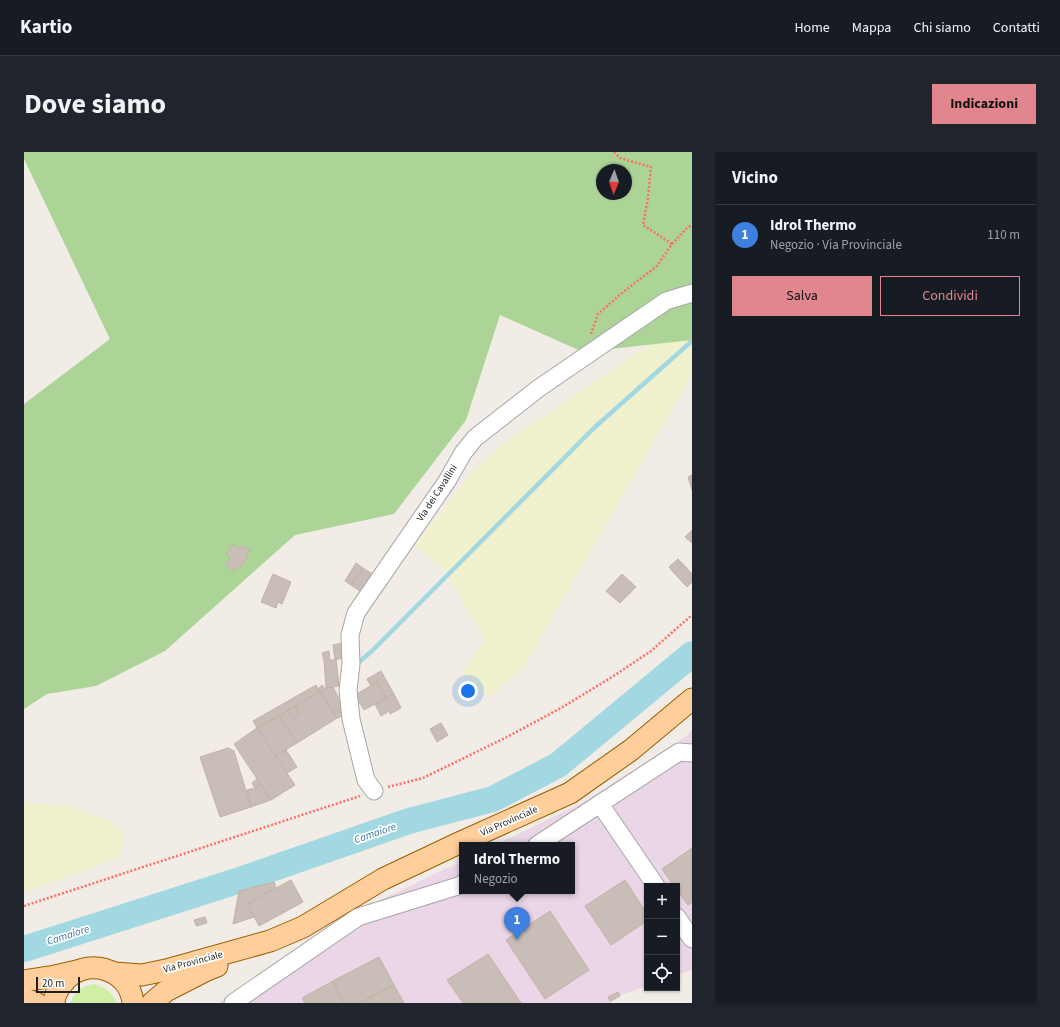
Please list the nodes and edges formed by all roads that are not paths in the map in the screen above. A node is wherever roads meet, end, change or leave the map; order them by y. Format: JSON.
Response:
{"nodes":[{"id":1,"x":692,"y":293,"type":"edge"},
{"id":2,"x":692,"y":699,"type":"edge"},
{"id":3,"x":692,"y":753,"type":"edge"},
{"id":4,"x":374,"y":791,"type":"road end"},
{"id":5,"x":600,"y":804,"type":"junction"},
{"id":6,"x":461,"y":842,"type":"edge"},
{"id":7,"x":542,"y":842,"type":"edge"},
{"id":8,"x":459,"y":843,"type":"edge"},
{"id":9,"x":654,"y":883,"type":"edge"},
{"id":10,"x":459,"y":885,"type":"edge"},
{"id":11,"x":678,"y":919,"type":"edge"},
{"id":12,"x":692,"y":939,"type":"edge"},
{"id":13,"x":270,"y":941,"type":"junction"},
{"id":14,"x":77,"y":971,"type":"junction"},
{"id":15,"x":114,"y":973,"type":"junction"},
{"id":16,"x":24,"y":981,"type":"edge"},
{"id":17,"x":24,"y":999,"type":"edge"},
{"id":18,"x":36,"y":1003,"type":"edge"},
{"id":19,"x":54,"y":1003,"type":"edge"},
{"id":20,"x":134,"y":1003,"type":"edge"},
{"id":21,"x":152,"y":1003,"type":"edge"},
{"id":22,"x":233,"y":1003,"type":"edge"}],
"edges":[{"from":1,"to":4,"type":"street","name":"Via dei Cavallini"},
{"from":2,"to":6,"type":"main road","name":"Via Provinciale"},
{"from":3,"to":5,"type":"street"},
{"from":5,"to":7,"type":"street"},
{"from":5,"to":9,"type":"street"},
{"from":8,"to":13,"type":"main road","name":"Via Provinciale"},
{"from":10,"to":22,"type":"street"},
{"from":11,"to":12,"type":"street"},
{"from":13,"to":15,"type":"main road","name":"Via Provinciale"},
{"from":13,"to":21,"type":"main road","name":"Via Provinciale"},
{"from":14,"to":15,"type":"main road","name":"Via Provinciale"},
{"from":14,"to":16,"type":"main road","name":"Via Provinciale"},
{"from":14,"to":19,"type":"main road"},
{"from":15,"to":20,"type":"main road","name":"Via Provinciale"},
{"from":17,"to":18,"type":"main road"}]}
